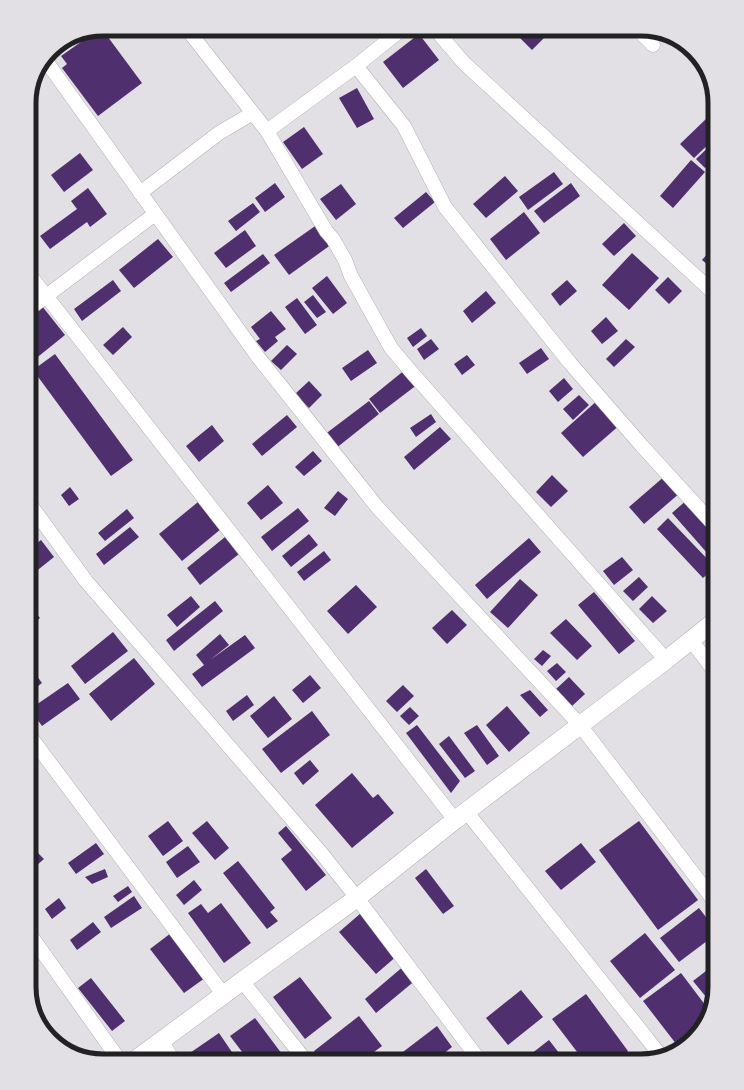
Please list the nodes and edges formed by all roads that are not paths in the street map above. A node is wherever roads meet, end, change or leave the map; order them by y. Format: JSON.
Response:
{"nodes":[{"id":1,"x":192,"y":36,"type":"edge"},
{"id":2,"x":393,"y":36,"type":"edge"},
{"id":3,"x":441,"y":36,"type":"edge"},
{"id":4,"x":644,"y":36,"type":"edge"},
{"id":5,"x":653,"y":45,"type":"dead end"},
{"id":6,"x":48,"y":65,"type":"edge"},
{"id":7,"x":356,"y":66,"type":"junction"},
{"id":8,"x":253,"y":113,"type":"junction"},
{"id":9,"x":267,"y":131,"type":"junction"},
{"id":10,"x":140,"y":193,"type":"junction"},
{"id":11,"x":155,"y":214,"type":"junction"},
{"id":12,"x":36,"y":283,"type":"edge"},
{"id":13,"x":708,"y":288,"type":"edge"},
{"id":14,"x":46,"y":296,"type":"junction"},
{"id":15,"x":36,"y":304,"type":"edge"},
{"id":16,"x":36,"y":513,"type":"edge"},
{"id":17,"x":708,"y":518,"type":"edge"},
{"id":18,"x":708,"y":627,"type":"edge"},
{"id":19,"x":691,"y":640,"type":"junction"},
{"id":20,"x":666,"y":660,"type":"junction"},
{"id":21,"x":708,"y":663,"type":"edge"},
{"id":22,"x":580,"y":725,"type":"junction"},
{"id":23,"x":36,"y":745,"type":"edge"},
{"id":24,"x":461,"y":815,"type":"junction"},
{"id":25,"x":708,"y":893,"type":"edge"},
{"id":26,"x":357,"y":898,"type":"junction"},
{"id":27,"x":36,"y":943,"type":"edge"},
{"id":28,"x":242,"y":981,"type":"junction"},
{"id":29,"x":223,"y":994,"type":"junction"},
{"id":30,"x":161,"y":1041,"type":"junction"},
{"id":31,"x":658,"y":1052,"type":"edge"},
{"id":32,"x":115,"y":1054,"type":"edge"},
{"id":33,"x":143,"y":1054,"type":"edge"},
{"id":34,"x":169,"y":1054,"type":"edge"},
{"id":35,"x":300,"y":1054,"type":"edge"},
{"id":36,"x":475,"y":1054,"type":"edge"}],
"edges":[{"from":1,"to":8,"type":"street"},
{"from":2,"to":7,"type":"street"},
{"from":3,"to":13,"type":"street"},
{"from":4,"to":5,"type":"street"},
{"from":6,"to":10,"type":"street"},
{"from":7,"to":9,"type":"street"},
{"from":7,"to":17,"type":"street"},
{"from":8,"to":9,"type":"street"},
{"from":8,"to":10,"type":"street"},
{"from":9,"to":20,"type":"street"},
{"from":10,"to":11,"type":"street"},
{"from":11,"to":14,"type":"street"},
{"from":11,"to":22,"type":"street"},
{"from":12,"to":14,"type":"street"},
{"from":14,"to":15,"type":"street"},
{"from":14,"to":24,"type":"street"},
{"from":16,"to":26,"type":"street"},
{"from":18,"to":19,"type":"street"},
{"from":19,"to":20,"type":"street"},
{"from":19,"to":21,"type":"street"},
{"from":20,"to":22,"type":"street"},
{"from":22,"to":24,"type":"street"},
{"from":22,"to":25,"type":"street"},
{"from":23,"to":29,"type":"street"},
{"from":24,"to":26,"type":"street"},
{"from":24,"to":31,"type":"street"},
{"from":26,"to":28,"type":"street"},
{"from":26,"to":36,"type":"street"},
{"from":27,"to":32,"type":"street"},
{"from":28,"to":29,"type":"street"},
{"from":28,"to":35,"type":"street"},
{"from":29,"to":30,"type":"street"},
{"from":30,"to":33,"type":"street"},
{"from":30,"to":34,"type":"street"}]}
